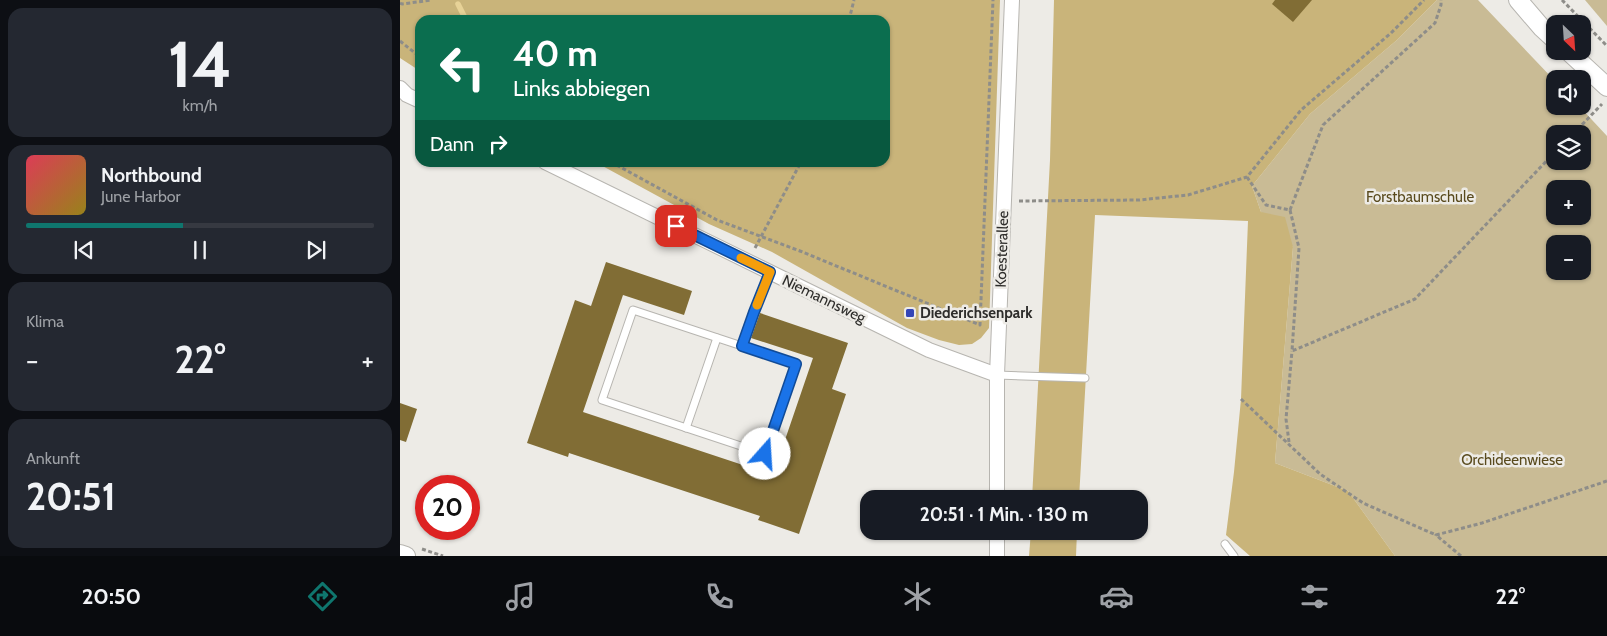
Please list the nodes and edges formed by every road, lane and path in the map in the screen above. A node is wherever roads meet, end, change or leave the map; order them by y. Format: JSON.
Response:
{"nodes":[{"id":1,"x":432,"y":0,"type":"edge"},
{"id":2,"x":854,"y":0,"type":"edge"},
{"id":3,"x":993,"y":0,"type":"edge"},
{"id":4,"x":1012,"y":0,"type":"edge"},
{"id":5,"x":1424,"y":0,"type":"edge"},
{"id":6,"x":1441,"y":0,"type":"edge"},
{"id":7,"x":1518,"y":0,"type":"edge"},
{"id":8,"x":1562,"y":0,"type":"edge"},
{"id":9,"x":400,"y":3,"type":"edge"},
{"id":10,"x":850,"y":15,"type":"edge"},
{"id":11,"x":1546,"y":32,"type":"edge"},
{"id":12,"x":400,"y":41,"type":"edge"},
{"id":13,"x":1607,"y":46,"type":"edge"},
{"id":14,"x":415,"y":52,"type":"edge"},
{"id":15,"x":1578,"y":60,"type":"edge"},
{"id":16,"x":1607,"y":87,"type":"edge"},
{"id":17,"x":400,"y":88,"type":"edge"},
{"id":18,"x":415,"y":98,"type":"edge"},
{"id":19,"x":1607,"y":98,"type":"edge"},
{"id":20,"x":1582,"y":125,"type":"edge"},
{"id":21,"x":1546,"y":161,"type":"edge"},
{"id":22,"x":555,"y":167,"type":"edge"},
{"id":23,"x":620,"y":167,"type":"edge"},
{"id":24,"x":798,"y":167,"type":"edge"},
{"id":25,"x":1247,"y":177,"type":"junction"},
{"id":26,"x":1004,"y":202,"type":"junction"},
{"id":27,"x":1290,"y":210,"type":"junction"},
{"id":28,"x":760,"y":236,"type":"junction"},
{"id":29,"x":749,"y":262,"type":"junction"},
{"id":30,"x":770,"y":272,"type":"junction"},
{"id":31,"x":717,"y":338,"type":"junction"},
{"id":32,"x":742,"y":346,"type":"junction"},
{"id":33,"x":1292,"y":351,"type":"junction"},
{"id":34,"x":998,"y":375,"type":"junction"},
{"id":35,"x":1085,"y":378,"type":"dead end"},
{"id":36,"x":1240,"y":399,"type":"dead end"},
{"id":37,"x":686,"y":428,"type":"junction"},
{"id":38,"x":1289,"y":444,"type":"junction"},
{"id":39,"x":1607,"y":481,"type":"edge"},
{"id":40,"x":997,"y":490,"type":"edge"},
{"id":41,"x":1436,"y":535,"type":"junction"},
{"id":42,"x":997,"y":540,"type":"edge"},
{"id":43,"x":1225,"y":544,"type":"dead end"},
{"id":44,"x":400,"y":554,"type":"edge"},
{"id":45,"x":406,"y":556,"type":"edge"},
{"id":46,"x":997,"y":556,"type":"edge"},
{"id":47,"x":1234,"y":556,"type":"edge"},
{"id":48,"x":1461,"y":556,"type":"edge"}],
"edges":[{"from":1,"to":9,"type":"path"},
{"from":2,"to":10,"type":"path"},
{"from":3,"to":28,"type":"path"},
{"from":4,"to":26,"type":"street","name":"Koesterallee"},
{"from":5,"to":25,"type":"path"},
{"from":6,"to":27,"type":"path"},
{"from":7,"to":11,"type":"street"},
{"from":8,"to":13,"type":"path"},
{"from":12,"to":14,"type":"path"},
{"from":15,"to":16,"type":"street"},
{"from":17,"to":18,"type":"street"},
{"from":19,"to":20,"type":"path"},
{"from":21,"to":33,"type":"path"},
{"from":22,"to":29,"type":"street","name":"Niemannsweg"},
{"from":23,"to":28,"type":"path"},
{"from":24,"to":28,"type":"path"},
{"from":25,"to":26,"type":"path"},
{"from":25,"to":27,"type":"path"},
{"from":26,"to":34,"type":"street","name":"Koesterallee"},
{"from":27,"to":33,"type":"path"},
{"from":28,"to":29,"type":"path"},
{"from":29,"to":30,"type":"street","name":"Niemannsweg"},
{"from":30,"to":32,"type":"lane"},
{"from":30,"to":34,"type":"street","name":"Niemannsweg"},
{"from":31,"to":32,"type":"lane"},
{"from":31,"to":37,"type":"lane"},
{"from":31,"to":37,"type":"lane"},
{"from":32,"to":37,"type":"lane"},
{"from":33,"to":38,"type":"path"},
{"from":34,"to":35,"type":"lane"},
{"from":34,"to":40,"type":"street","name":"Koesterallee"},
{"from":36,"to":38,"type":"path"},
{"from":38,"to":41,"type":"path"},
{"from":39,"to":41,"type":"path"},
{"from":41,"to":48,"type":"path"},
{"from":42,"to":46,"type":"street"},
{"from":43,"to":47,"type":"lane"},
{"from":44,"to":45,"type":"street"}]}
